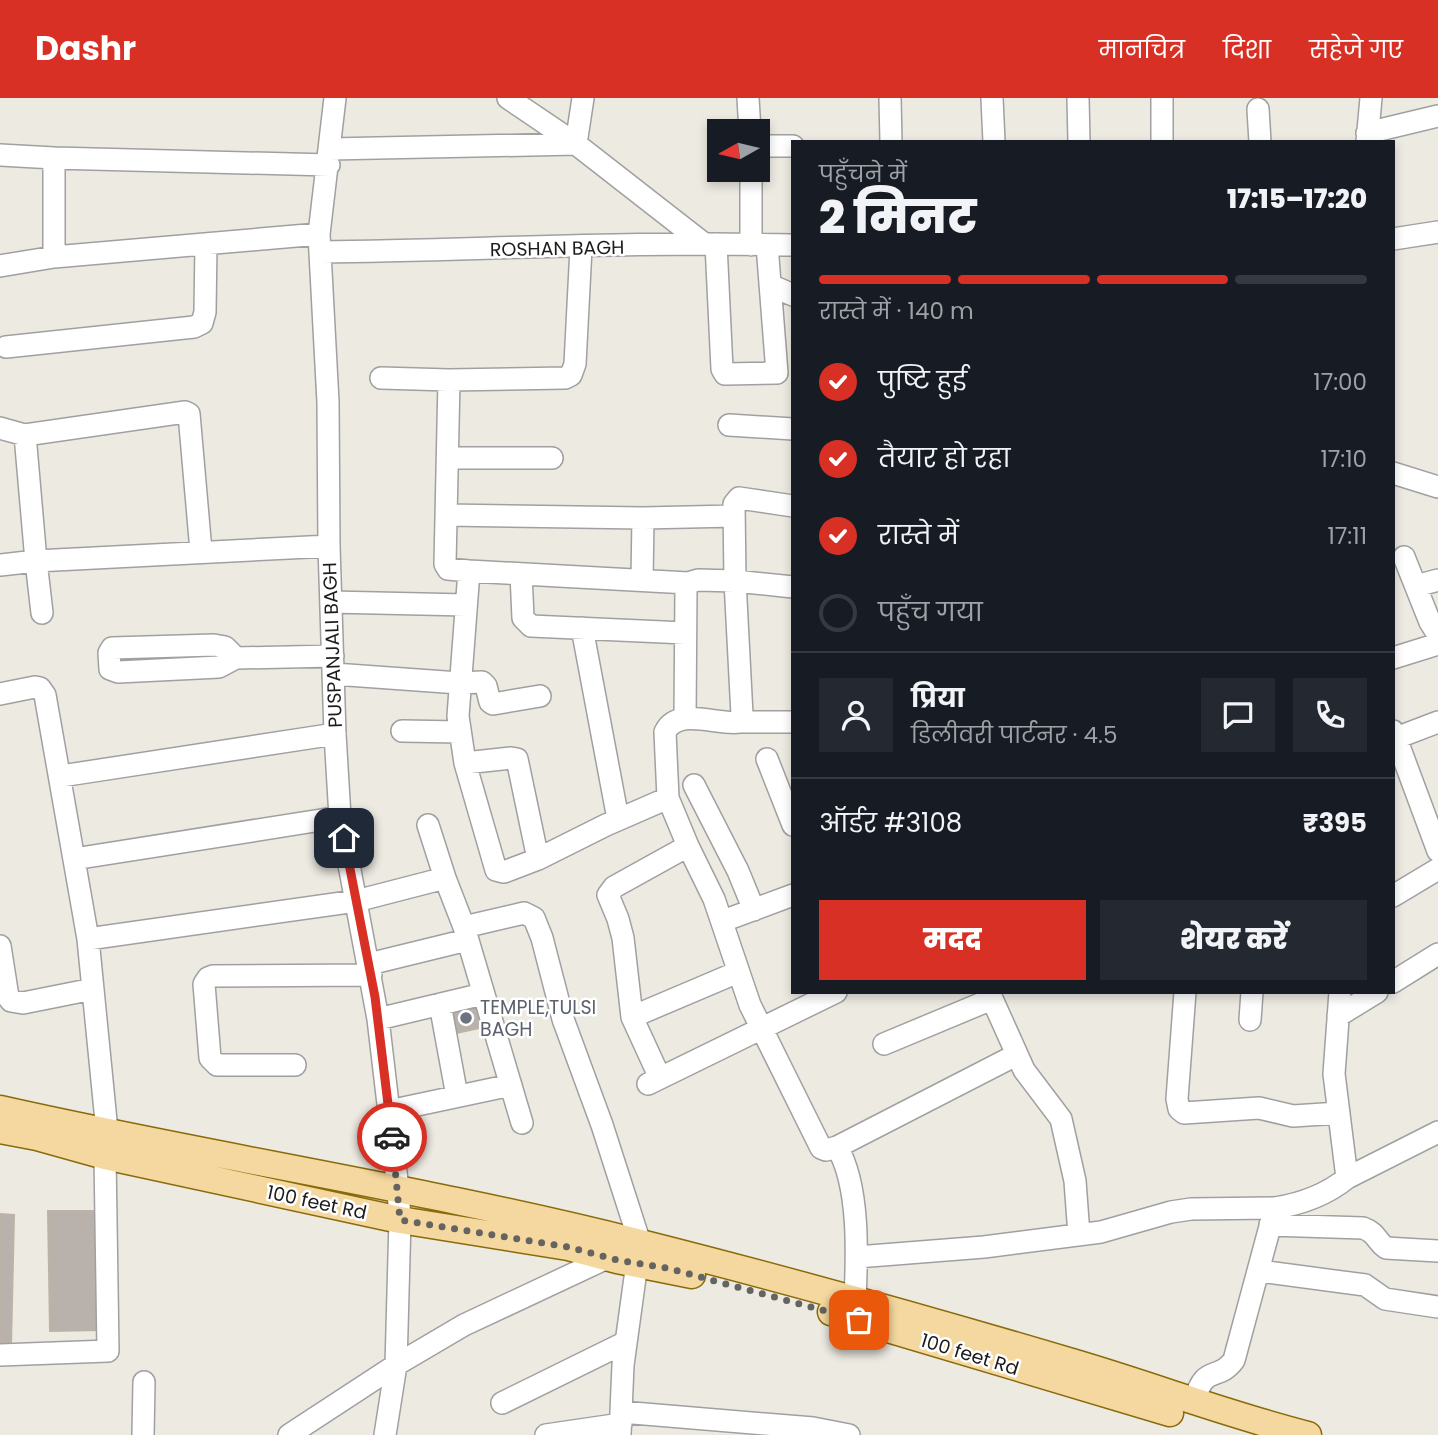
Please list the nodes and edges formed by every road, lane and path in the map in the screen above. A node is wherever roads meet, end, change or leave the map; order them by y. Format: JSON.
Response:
{"nodes":[{"id":1,"x":335,"y":98,"type":"edge"},
{"id":2,"x":508,"y":98,"type":"edge"},
{"id":3,"x":583,"y":98,"type":"edge"},
{"id":4,"x":748,"y":98,"type":"edge"},
{"id":5,"x":890,"y":98,"type":"edge"},
{"id":6,"x":992,"y":98,"type":"edge"},
{"id":7,"x":1078,"y":98,"type":"edge"},
{"id":8,"x":1162,"y":98,"type":"edge"},
{"id":9,"x":1371,"y":98,"type":"edge"},
{"id":10,"x":1258,"y":108,"type":"dead end"},
{"id":11,"x":1438,"y":116,"type":"edge"},
{"id":12,"x":749,"y":119,"type":"edge"},
{"id":13,"x":1367,"y":137,"type":"edge"},
{"id":14,"x":891,"y":140,"type":"edge"},
{"id":15,"x":994,"y":140,"type":"edge"},
{"id":16,"x":1079,"y":140,"type":"edge"},
{"id":17,"x":1162,"y":140,"type":"edge"},
{"id":18,"x":1260,"y":140,"type":"edge"},
{"id":19,"x":576,"y":144,"type":"junction"},
{"id":20,"x":770,"y":145,"type":"edge"},
{"id":21,"x":791,"y":146,"type":"edge"},
{"id":22,"x":0,"y":155,"type":"edge"},
{"id":23,"x":330,"y":157,"type":"junction"},
{"id":24,"x":54,"y":158,"type":"junction"},
{"id":25,"x":752,"y":182,"type":"edge"},
{"id":26,"x":1438,"y":232,"type":"edge"},
{"id":27,"x":1395,"y":239,"type":"edge"},
{"id":28,"x":320,"y":243,"type":"junction"},
{"id":29,"x":206,"y":244,"type":"junction"},
{"id":30,"x":710,"y":244,"type":"junction"},
{"id":31,"x":759,"y":245,"type":"junction"},
{"id":32,"x":791,"y":245,"type":"edge"},
{"id":33,"x":581,"y":248,"type":"junction"},
{"id":34,"x":54,"y":257,"type":"junction"},
{"id":35,"x":0,"y":265,"type":"edge"},
{"id":36,"x":770,"y":285,"type":"junction"},
{"id":37,"x":791,"y":294,"type":"edge"},
{"id":38,"x":6,"y":347,"type":"dead end"},
{"id":39,"x":785,"y":374,"type":"edge"},
{"id":40,"x":381,"y":378,"type":"dead end"},
{"id":41,"x":449,"y":380,"type":"junction"},
{"id":42,"x":729,"y":425,"type":"dead end"},
{"id":43,"x":0,"y":428,"type":"edge"},
{"id":44,"x":791,"y":429,"type":"edge"},
{"id":45,"x":25,"y":435,"type":"junction"},
{"id":46,"x":447,"y":458,"type":"junction"},
{"id":47,"x":552,"y":458,"type":"dead end"},
{"id":48,"x":1397,"y":480,"type":"edge"},
{"id":49,"x":1438,"y":487,"type":"edge"},
{"id":50,"x":791,"y":506,"type":"edge"},
{"id":51,"x":446,"y":515,"type":"junction"},
{"id":52,"x":734,"y":516,"type":"junction"},
{"id":53,"x":643,"y":518,"type":"junction"},
{"id":54,"x":329,"y":545,"type":"junction"},
{"id":55,"x":201,"y":551,"type":"junction"},
{"id":56,"x":1404,"y":558,"type":"dead end"},
{"id":57,"x":36,"y":561,"type":"junction"},
{"id":58,"x":0,"y":565,"type":"edge"},
{"id":59,"x":469,"y":571,"type":"junction"},
{"id":60,"x":521,"y":573,"type":"junction"},
{"id":61,"x":642,"y":579,"type":"junction"},
{"id":62,"x":1438,"y":580,"type":"edge"},
{"id":63,"x":735,"y":581,"type":"junction"},
{"id":64,"x":688,"y":583,"type":"junction"},
{"id":65,"x":1416,"y":586,"type":"junction"},
{"id":66,"x":791,"y":587,"type":"edge"},
{"id":67,"x":331,"y":603,"type":"junction"},
{"id":68,"x":466,"y":605,"type":"junction"},
{"id":69,"x":42,"y":613,"type":"dead end"},
{"id":70,"x":582,"y":628,"type":"junction"},
{"id":71,"x":685,"y":633,"type":"junction"},
{"id":72,"x":1438,"y":635,"type":"edge"},
{"id":73,"x":1438,"y":644,"type":"edge"},
{"id":74,"x":1395,"y":657,"type":"edge"},
{"id":75,"x":236,"y":658,"type":"junction"},
{"id":76,"x":333,"y":665,"type":"junction"},
{"id":77,"x":459,"y":683,"type":"junction"},
{"id":78,"x":0,"y":694,"type":"edge"},
{"id":79,"x":540,"y":696,"type":"dead end"},
{"id":80,"x":685,"y":718,"type":"junction"},
{"id":81,"x":740,"y":722,"type":"junction"},
{"id":82,"x":791,"y":722,"type":"edge"},
{"id":83,"x":1438,"y":722,"type":"edge"},
{"id":84,"x":402,"y":731,"type":"dead end"},
{"id":85,"x":460,"y":732,"type":"junction"},
{"id":86,"x":335,"y":734,"type":"junction"},
{"id":87,"x":1395,"y":735,"type":"edge"},
{"id":88,"x":1395,"y":738,"type":"edge"},
{"id":89,"x":767,"y":759,"type":"dead end"},
{"id":90,"x":465,"y":763,"type":"junction"},
{"id":91,"x":61,"y":776,"type":"junction"},
{"id":92,"x":785,"y":779,"type":"edge"},
{"id":93,"x":694,"y":785,"type":"dead end"},
{"id":94,"x":668,"y":797,"type":"junction"},
{"id":95,"x":791,"y":814,"type":"edge"},
{"id":96,"x":340,"y":817,"type":"junction"},
{"id":97,"x":618,"y":820,"type":"junction"},
{"id":98,"x":428,"y":825,"type":"dead end"},
{"id":99,"x":688,"y":846,"type":"junction"},
{"id":100,"x":1438,"y":851,"type":"edge"},
{"id":101,"x":74,"y":859,"type":"junction"},
{"id":102,"x":538,"y":859,"type":"junction"},
{"id":103,"x":1438,"y":869,"type":"edge"},
{"id":104,"x":445,"y":878,"type":"junction"},
{"id":105,"x":791,"y":896,"type":"edge"},
{"id":106,"x":1395,"y":896,"type":"edge"},
{"id":107,"x":356,"y":901,"type":"junction"},
{"id":108,"x":754,"y":910,"type":"junction"},
{"id":109,"x":723,"y":921,"type":"junction"},
{"id":110,"x":466,"y":934,"type":"junction"},
{"id":111,"x":88,"y":939,"type":"junction"},
{"id":112,"x":0,"y":946,"type":"edge"},
{"id":113,"x":1438,"y":954,"type":"edge"},
{"id":114,"x":370,"y":969,"type":"junction"},
{"id":115,"x":738,"y":972,"type":"junction"},
{"id":116,"x":1395,"y":981,"type":"edge"},
{"id":117,"x":93,"y":989,"type":"junction"},
{"id":118,"x":483,"y":994,"type":"junction"},
{"id":119,"x":832,"y":994,"type":"edge"},
{"id":120,"x":1185,"y":994,"type":"edge"},
{"id":121,"x":1252,"y":994,"type":"edge"},
{"id":122,"x":1340,"y":994,"type":"edge"},
{"id":123,"x":1374,"y":994,"type":"edge"},
{"id":124,"x":991,"y":995,"type":"edge"},
{"id":125,"x":440,"y":1004,"type":"junction"},
{"id":126,"x":1338,"y":1016,"type":"junction"},
{"id":127,"x":632,"y":1017,"type":"junction"},
{"id":128,"x":378,"y":1019,"type":"junction"},
{"id":129,"x":1250,"y":1020,"type":"dead end"},
{"id":130,"x":762,"y":1030,"type":"junction"},
{"id":131,"x":884,"y":1044,"type":"dead end"},
{"id":132,"x":1017,"y":1055,"type":"junction"},
{"id":133,"x":295,"y":1065,"type":"dead end"},
{"id":134,"x":511,"y":1085,"type":"junction"},
{"id":135,"x":457,"y":1096,"type":"junction"},
{"id":136,"x":0,"y":1109,"type":"edge"},
{"id":137,"x":389,"y":1111,"type":"junction"},
{"id":138,"x":1339,"y":1113,"type":"junction"},
{"id":139,"x":522,"y":1123,"type":"dead end"},
{"id":140,"x":0,"y":1130,"type":"edge"},
{"id":141,"x":1438,"y":1132,"type":"edge"},
{"id":142,"x":106,"y":1144,"type":"junction"},
{"id":143,"x":837,"y":1147,"type":"junction"},
{"id":144,"x":1347,"y":1178,"type":"junction"},
{"id":145,"x":398,"y":1189,"type":"junction"},
{"id":146,"x":1273,"y":1216,"type":"junction"},
{"id":147,"x":400,"y":1220,"type":"junction"},
{"id":148,"x":1079,"y":1235,"type":"junction"},
{"id":149,"x":1438,"y":1251,"type":"edge"},
{"id":150,"x":638,"y":1253,"type":"junction"},
{"id":151,"x":857,"y":1257,"type":"junction"},
{"id":152,"x":607,"y":1258,"type":"junction"},
{"id":153,"x":1259,"y":1271,"type":"junction"},
{"id":154,"x":855,"y":1300,"type":"junction"},
{"id":155,"x":1438,"y":1307,"type":"edge"},
{"id":156,"x":626,"y":1342,"type":"junction"},
{"id":157,"x":0,"y":1355,"type":"edge"},
{"id":158,"x":396,"y":1365,"type":"junction"},
{"id":159,"x":144,"y":1382,"type":"dead end"},
{"id":160,"x":1194,"y":1402,"type":"junction"},
{"id":161,"x":502,"y":1403,"type":"dead end"},
{"id":162,"x":621,"y":1424,"type":"edge"},
{"id":163,"x":143,"y":1435,"type":"edge"},
{"id":164,"x":289,"y":1435,"type":"edge"},
{"id":165,"x":385,"y":1435,"type":"edge"},
{"id":166,"x":546,"y":1435,"type":"edge"},
{"id":167,"x":849,"y":1435,"type":"edge"},
{"id":168,"x":1241,"y":1435,"type":"edge"},
{"id":169,"x":1308,"y":1435,"type":"edge"}],
"edges":[{"from":1,"to":23,"type":"street","name":"PUSPANJALI BAGH"},
{"from":2,"to":19,"type":"street"},
{"from":3,"to":19,"type":"street"},
{"from":4,"to":12,"type":"street"},
{"from":5,"to":14,"type":"street"},
{"from":6,"to":15,"type":"street"},
{"from":7,"to":16,"type":"street"},
{"from":8,"to":17,"type":"street"},
{"from":9,"to":13,"type":"street"},
{"from":10,"to":18,"type":"street"},
{"from":11,"to":13,"type":"street"},
{"from":19,"to":23,"type":"street"},
{"from":19,"to":30,"type":"street"},
{"from":20,"to":21,"type":"street"},
{"from":22,"to":24,"type":"street"},
{"from":23,"to":24,"type":"street"},
{"from":23,"to":28,"type":"street","name":"PUSPANJALI BAGH"},
{"from":24,"to":34,"type":"street"},
{"from":25,"to":31,"type":"street"},
{"from":26,"to":27,"type":"street"},
{"from":28,"to":29,"type":"street","name":"ROSHAN BAGH"},
{"from":28,"to":33,"type":"street","name":"ROSHAN BAGH"},
{"from":28,"to":54,"type":"street","name":"PUSPANJALI BAGH"},
{"from":29,"to":34,"type":"street","name":"ROSHAN BAGH"},
{"from":29,"to":38,"type":"street"},
{"from":30,"to":31,"type":"street","name":"ROSHAN BAGH"},
{"from":30,"to":33,"type":"street","name":"ROSHAN BAGH"},
{"from":30,"to":39,"type":"street"},
{"from":31,"to":32,"type":"street","name":"ROSHAN BAGH"},
{"from":31,"to":36,"type":"street"},
{"from":33,"to":41,"type":"street"},
{"from":34,"to":35,"type":"street","name":"ROSHAN BAGH"},
{"from":36,"to":37,"type":"street"},
{"from":36,"to":39,"type":"street"},
{"from":40,"to":41,"type":"street"},
{"from":41,"to":46,"type":"street"},
{"from":42,"to":44,"type":"street"},
{"from":43,"to":45,"type":"street"},
{"from":45,"to":55,"type":"street"},
{"from":45,"to":57,"type":"street"},
{"from":46,"to":47,"type":"street"},
{"from":46,"to":51,"type":"street"},
{"from":48,"to":49,"type":"street"},
{"from":50,"to":52,"type":"street"},
{"from":51,"to":53,"type":"street"},
{"from":51,"to":59,"type":"street"},
{"from":52,"to":53,"type":"street"},
{"from":52,"to":63,"type":"street"},
{"from":53,"to":61,"type":"street"},
{"from":54,"to":55,"type":"street"},
{"from":54,"to":67,"type":"street","name":"PUSPANJALI BAGH"},
{"from":55,"to":57,"type":"street"},
{"from":56,"to":65,"type":"street"},
{"from":57,"to":58,"type":"street"},
{"from":57,"to":69,"type":"street"},
{"from":59,"to":60,"type":"street"},
{"from":59,"to":68,"type":"street"},
{"from":60,"to":61,"type":"street"},
{"from":60,"to":70,"type":"street"},
{"from":61,"to":64,"type":"street"},
{"from":62,"to":65,"type":"street"},
{"from":63,"to":64,"type":"street"},
{"from":63,"to":66,"type":"street"},
{"from":63,"to":81,"type":"street"},
{"from":64,"to":71,"type":"street"},
{"from":65,"to":72,"type":"street"},
{"from":67,"to":68,"type":"street"},
{"from":67,"to":76,"type":"street","name":"PUSPANJALI BAGH"},
{"from":68,"to":77,"type":"street"},
{"from":70,"to":71,"type":"street"},
{"from":70,"to":97,"type":"street"},
{"from":71,"to":80,"type":"street"},
{"from":73,"to":74,"type":"street"},
{"from":75,"to":75,"type":"street"},
{"from":75,"to":76,"type":"street"},
{"from":76,"to":77,"type":"street"},
{"from":76,"to":86,"type":"street","name":"PUSPANJALI BAGH"},
{"from":77,"to":79,"type":"street"},
{"from":77,"to":85,"type":"street"},
{"from":78,"to":91,"type":"street"},
{"from":80,"to":81,"type":"street"},
{"from":80,"to":94,"type":"street"},
{"from":81,"to":82,"type":"street"},
{"from":83,"to":87,"type":"street"},
{"from":84,"to":85,"type":"street"},
{"from":85,"to":90,"type":"street"},
{"from":86,"to":91,"type":"street"},
{"from":86,"to":96,"type":"street","name":"PUSPANJALI BAGH"},
{"from":88,"to":100,"type":"street"},
{"from":89,"to":92,"type":"street"},
{"from":90,"to":102,"type":"street"},
{"from":90,"to":102,"type":"street"},
{"from":91,"to":101,"type":"street"},
{"from":92,"to":95,"type":"street"},
{"from":93,"to":108,"type":"street"},
{"from":94,"to":97,"type":"street"},
{"from":94,"to":99,"type":"street"},
{"from":96,"to":101,"type":"street"},
{"from":96,"to":107,"type":"street","name":"PUSPANJALI BAGH"},
{"from":97,"to":102,"type":"street"},
{"from":98,"to":104,"type":"street"},
{"from":99,"to":109,"type":"street"},
{"from":99,"to":127,"type":"street"},
{"from":101,"to":111,"type":"street"},
{"from":103,"to":106,"type":"street"},
{"from":104,"to":107,"type":"street"},
{"from":104,"to":110,"type":"street"},
{"from":105,"to":108,"type":"street"},
{"from":107,"to":111,"type":"street"},
{"from":107,"to":114,"type":"street","name":"PUSPANJALI BAGH"},
{"from":108,"to":109,"type":"street"},
{"from":109,"to":115,"type":"street"},
{"from":110,"to":114,"type":"street"},
{"from":110,"to":118,"type":"street"},
{"from":110,"to":150,"type":"street"},
{"from":111,"to":117,"type":"street"},
{"from":112,"to":117,"type":"street"},
{"from":113,"to":116,"type":"street"},
{"from":114,"to":128,"type":"street","name":"PUSPANJALI BAGH"},
{"from":114,"to":133,"type":"street"},
{"from":115,"to":127,"type":"street"},
{"from":115,"to":130,"type":"street"},
{"from":117,"to":142,"type":"street"},
{"from":118,"to":125,"type":"street"},
{"from":118,"to":134,"type":"street"},
{"from":119,"to":130,"type":"street"},
{"from":120,"to":138,"type":"street"},
{"from":121,"to":129,"type":"street"},
{"from":122,"to":126,"type":"street"},
{"from":123,"to":126,"type":"street"},
{"from":124,"to":131,"type":"street"},
{"from":124,"to":132,"type":"street"},
{"from":125,"to":128,"type":"street"},
{"from":125,"to":135,"type":"street"},
{"from":126,"to":138,"type":"street"},
{"from":127,"to":130,"type":"street"},
{"from":128,"to":137,"type":"street","name":"PUSPANJALI BAGH"},
{"from":130,"to":143,"type":"street"},
{"from":132,"to":143,"type":"street"},
{"from":132,"to":148,"type":"street"},
{"from":134,"to":135,"type":"street"},
{"from":134,"to":139,"type":"street"},
{"from":135,"to":137,"type":"street"},
{"from":136,"to":142,"type":"main road"},
{"from":137,"to":145,"type":"street","name":"PUSPANJALI BAGH"},
{"from":138,"to":144,"type":"street"},
{"from":140,"to":142,"type":"main road","name":"100 feet Rd"},
{"from":141,"to":144,"type":"street"},
{"from":142,"to":145,"type":"main road"},
{"from":142,"to":147,"type":"main road","name":"100 feet Rd"},
{"from":142,"to":157,"type":"street"},
{"from":143,"to":151,"type":"street"},
{"from":144,"to":146,"type":"street"},
{"from":145,"to":147,"type":"street","name":"PUSPANJALI BAGH"},
{"from":145,"to":150,"type":"main road"},
{"from":146,"to":148,"type":"street"},
{"from":146,"to":149,"type":"street"},
{"from":146,"to":153,"type":"street"},
{"from":147,"to":152,"type":"main road","name":"100 feet Rd"},
{"from":147,"to":158,"type":"street","name":"PUSPANJALI BAGH"},
{"from":148,"to":151,"type":"street"},
{"from":150,"to":152,"type":"main road","name":"100 feet Rd"},
{"from":150,"to":154,"type":"main road"},
{"from":150,"to":156,"type":"street"},
{"from":150,"to":168,"type":"main road","name":"100 feet Rd"},
{"from":151,"to":154,"type":"street"},
{"from":152,"to":158,"type":"street"},
{"from":153,"to":155,"type":"street"},
{"from":153,"to":160,"type":"street"},
{"from":154,"to":160,"type":"main road"},
{"from":156,"to":161,"type":"street"},
{"from":156,"to":162,"type":"street"},
{"from":158,"to":164,"type":"street"},
{"from":158,"to":165,"type":"street","name":"PUSPANJALI BAGH"},
{"from":159,"to":163,"type":"street"},
{"from":160,"to":169,"type":"main road"},
{"from":162,"to":166,"type":"street"},
{"from":162,"to":167,"type":"street"}]}
